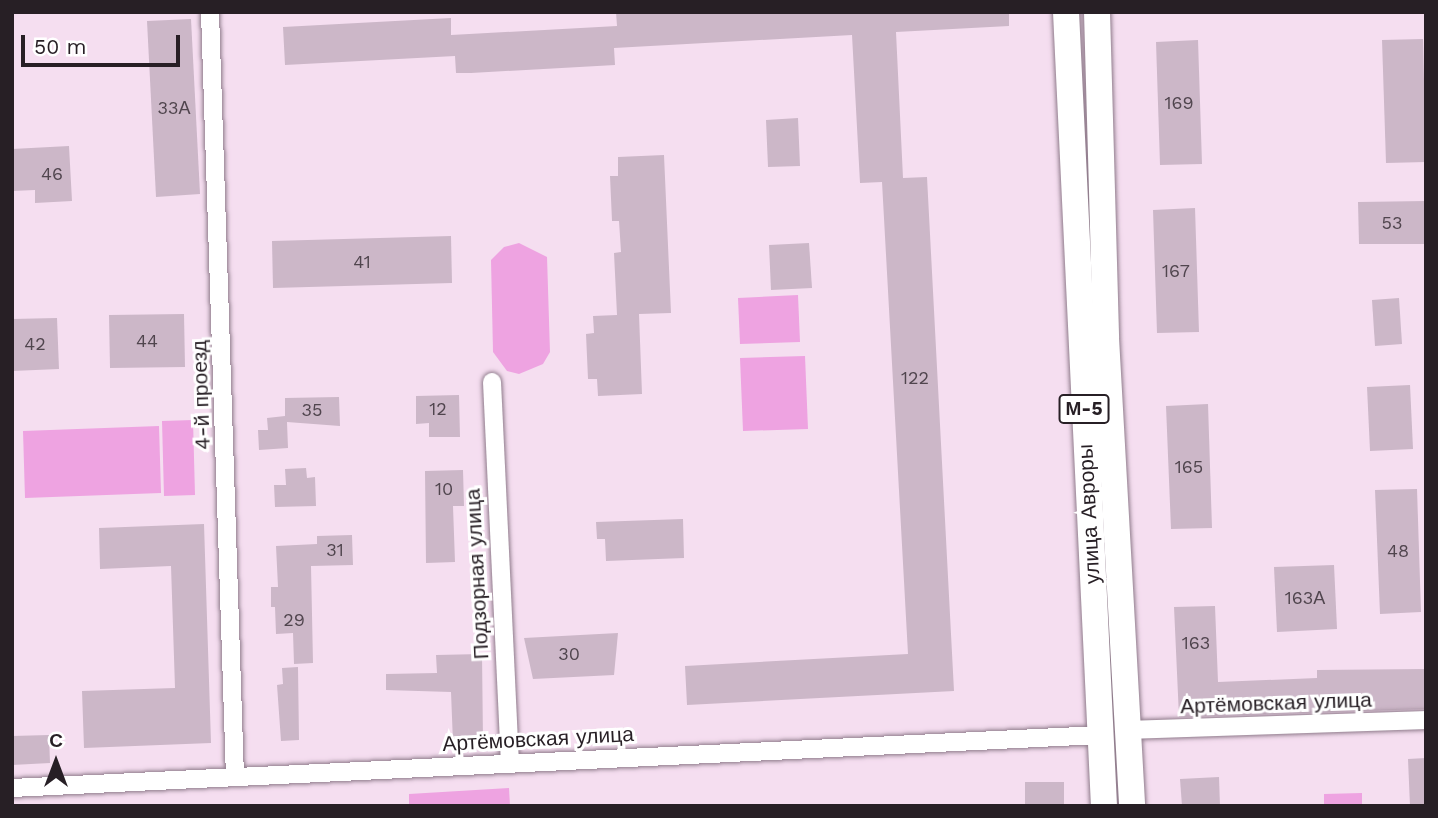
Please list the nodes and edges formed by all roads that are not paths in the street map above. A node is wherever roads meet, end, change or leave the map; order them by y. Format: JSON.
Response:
{"nodes":[{"id":1,"x":210,"y":12,"type":"edge"},
{"id":2,"x":1066,"y":12,"type":"edge"},
{"id":3,"x":1097,"y":12,"type":"edge"},
{"id":4,"x":492,"y":382,"type":"dead end"},
{"id":5,"x":1426,"y":720,"type":"edge"},
{"id":6,"x":1128,"y":730,"type":"junction"},
{"id":7,"x":1100,"y":735,"type":"junction"},
{"id":8,"x":510,"y":764,"type":"junction"},
{"id":9,"x":235,"y":777,"type":"junction"},
{"id":10,"x":12,"y":788,"type":"edge"},
{"id":11,"x":1104,"y":806,"type":"edge"},
{"id":12,"x":1132,"y":806,"type":"edge"}],
"edges":[{"from":1,"to":9,"type":"street","name":"4-й проезд"},
{"from":2,"to":7,"type":"main road","name":"улица Авроры","number":"М-5"},
{"from":3,"to":6,"type":"main road","name":"улица Авроры","number":"М-5"},
{"from":4,"to":8,"type":"street","name":"Подзорная улица"},
{"from":5,"to":6,"type":"street","name":"Артёмовская улица"},
{"from":6,"to":12,"type":"main road","name":"улица Авроры","number":"М-5"},
{"from":7,"to":8,"type":"street","name":"Артёмовская улица"},
{"from":7,"to":11,"type":"main road","name":"улица Авроры","number":"М-5"},
{"from":8,"to":9,"type":"street","name":"Артёмовская улица"},
{"from":9,"to":10,"type":"street","name":"Артёмовская улица"}]}
